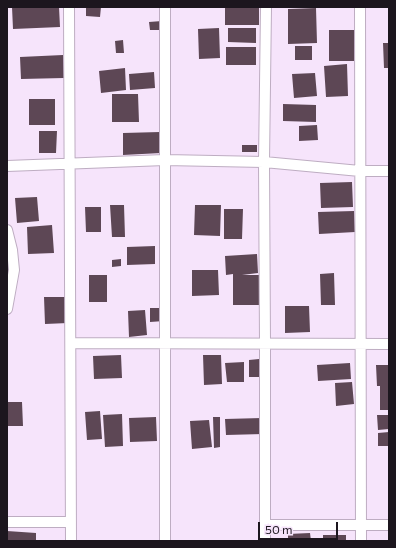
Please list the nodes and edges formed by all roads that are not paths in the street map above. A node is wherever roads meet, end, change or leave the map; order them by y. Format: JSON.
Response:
{"nodes":[{"id":1,"x":69,"y":7,"type":"edge"},
{"id":2,"x":165,"y":7,"type":"edge"},
{"id":3,"x":266,"y":7,"type":"edge"},
{"id":4,"x":360,"y":7,"type":"edge"},
{"id":5,"x":165,"y":160,"type":"junction"},
{"id":6,"x":264,"y":162,"type":"junction"},
{"id":7,"x":69,"y":164,"type":"junction"},
{"id":8,"x":7,"y":166,"type":"edge"},
{"id":9,"x":360,"y":171,"type":"junction"},
{"id":10,"x":389,"y":171,"type":"edge"},
{"id":11,"x":7,"y":230,"type":"edge"},
{"id":12,"x":7,"y":309,"type":"edge"},
{"id":13,"x":71,"y":343,"type":"junction"},
{"id":14,"x":165,"y":343,"type":"junction"},
{"id":15,"x":265,"y":344,"type":"junction"},
{"id":16,"x":360,"y":344,"type":"junction"},
{"id":17,"x":389,"y":344,"type":"edge"},
{"id":18,"x":7,"y":522,"type":"edge"},
{"id":19,"x":71,"y":522,"type":"junction"},
{"id":20,"x":265,"y":525,"type":"junction"},
{"id":21,"x":361,"y":525,"type":"junction"},
{"id":22,"x":389,"y":525,"type":"edge"},
{"id":23,"x":72,"y":541,"type":"edge"},
{"id":24,"x":165,"y":541,"type":"edge"},
{"id":25,"x":265,"y":541,"type":"edge"},
{"id":26,"x":361,"y":541,"type":"edge"}],
"edges":[{"from":1,"to":7,"type":"street"},
{"from":2,"to":5,"type":"street"},
{"from":3,"to":6,"type":"street"},
{"from":4,"to":9,"type":"street"},
{"from":5,"to":6,"type":"street"},
{"from":5,"to":7,"type":"street"},
{"from":5,"to":14,"type":"street"},
{"from":6,"to":9,"type":"street"},
{"from":6,"to":15,"type":"street"},
{"from":7,"to":8,"type":"street"},
{"from":7,"to":13,"type":"street"},
{"from":9,"to":10,"type":"street"},
{"from":9,"to":16,"type":"street"},
{"from":11,"to":12,"type":"street"},
{"from":13,"to":14,"type":"street"},
{"from":13,"to":19,"type":"street"},
{"from":14,"to":15,"type":"street"},
{"from":14,"to":24,"type":"street"},
{"from":15,"to":16,"type":"street"},
{"from":15,"to":20,"type":"street"},
{"from":16,"to":17,"type":"street"},
{"from":16,"to":21,"type":"street"},
{"from":18,"to":19,"type":"street"},
{"from":19,"to":23,"type":"street"},
{"from":20,"to":21,"type":"street"},
{"from":20,"to":25,"type":"street"},
{"from":21,"to":22,"type":"street"},
{"from":21,"to":26,"type":"street"}]}
